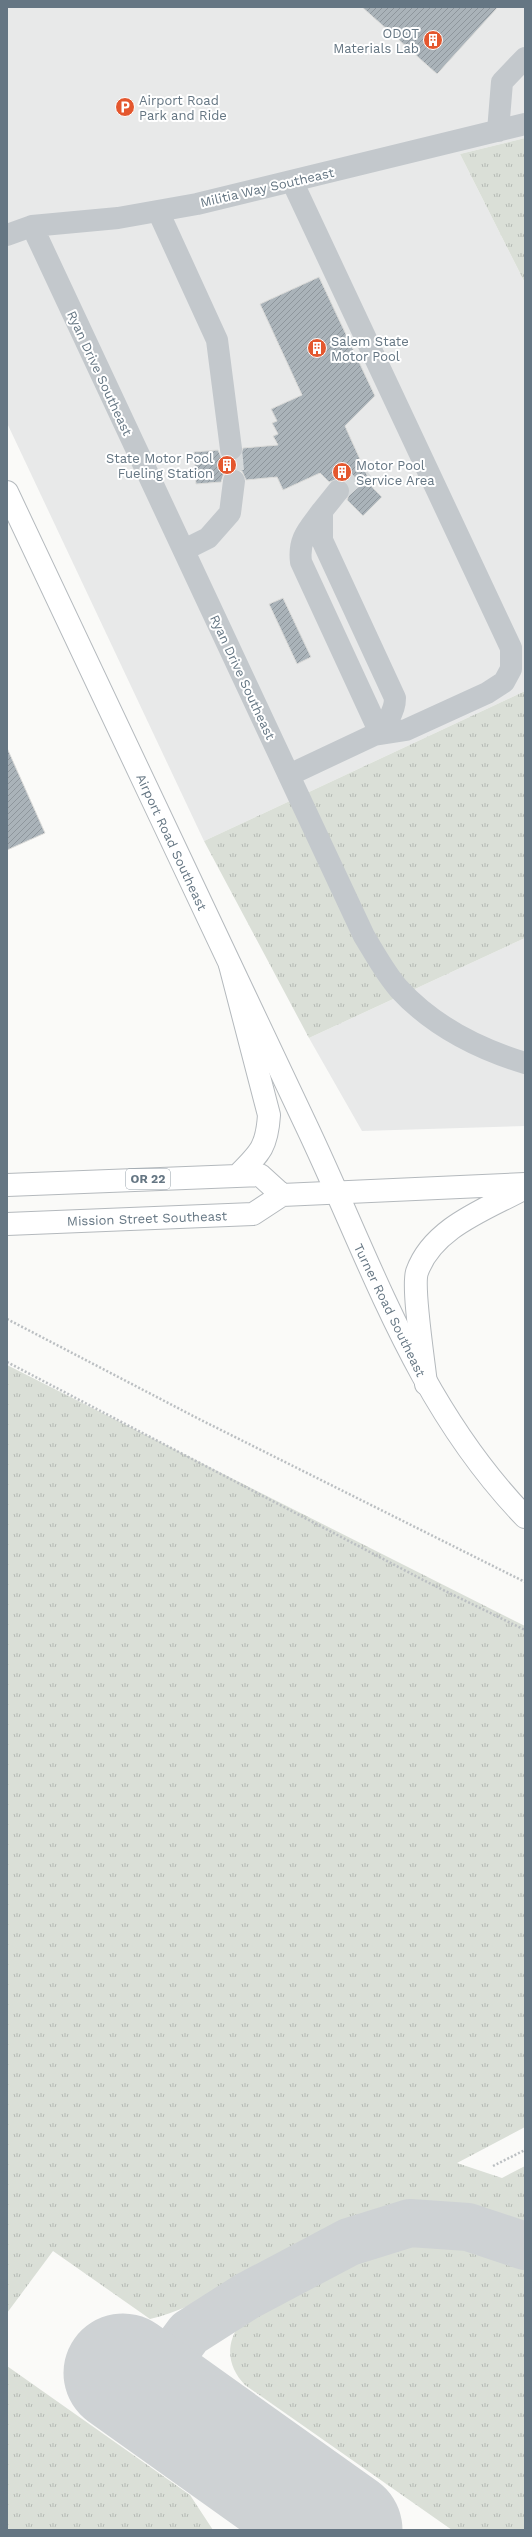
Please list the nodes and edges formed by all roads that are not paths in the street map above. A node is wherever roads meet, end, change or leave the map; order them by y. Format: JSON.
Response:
{"nodes":[{"id":1,"x":525,"y":58,"type":"edge"},
{"id":2,"x":525,"y":124,"type":"edge"},
{"id":3,"x":498,"y":131,"type":"junction"},
{"id":4,"x":292,"y":181,"type":"junction"},
{"id":5,"x":158,"y":211,"type":"junction"},
{"id":6,"x":32,"y":226,"type":"junction"},
{"id":7,"x":7,"y":235,"type":"edge"},
{"id":8,"x":231,"y":449,"type":"tunnel mouth"},
{"id":9,"x":234,"y":481,"type":"tunnel mouth"},
{"id":10,"x":338,"y":491,"type":"tunnel mouth"},
{"id":11,"x":7,"y":492,"type":"edge"},
{"id":12,"x":184,"y":550,"type":"junction"},
{"id":13,"x":384,"y":725,"type":"junction"},
{"id":14,"x":289,"y":775,"type":"junction"},
{"id":15,"x":230,"y":965,"type":"junction"},
{"id":16,"x":525,"y":1063,"type":"edge"},
{"id":17,"x":238,"y":1175,"type":"junction"},
{"id":18,"x":525,"y":1184,"type":"edge"},
{"id":19,"x":7,"y":1185,"type":"edge"},
{"id":20,"x":525,"y":1188,"type":"edge"},
{"id":21,"x":337,"y":1193,"type":"junction"},
{"id":22,"x":282,"y":1195,"type":"junction"},
{"id":23,"x":7,"y":1224,"type":"edge"},
{"id":24,"x":426,"y":1384,"type":"junction"},
{"id":25,"x":525,"y":1517,"type":"edge"}],
"edges":[{"from":1,"to":3,"type":"street"},
{"from":2,"to":3,"type":"street","name":"Militia Way Southeast"},
{"from":3,"to":4,"type":"street","name":"Militia Way Southeast"},
{"from":4,"to":5,"type":"street","name":"Militia Way Southeast"},
{"from":4,"to":13,"type":"street"},
{"from":5,"to":6,"type":"street","name":"Militia Way Southeast"},
{"from":5,"to":8,"type":"street"},
{"from":6,"to":7,"type":"street","name":"Militia Way Southeast"},
{"from":6,"to":12,"type":"street","name":"Ryan Drive Southeast"},
{"from":9,"to":12,"type":"street"},
{"from":10,"to":13,"type":"street"},
{"from":11,"to":15,"type":"main road","name":"Airport Road Southeast"},
{"from":12,"to":14,"type":"street","name":"Ryan Drive Southeast"},
{"from":13,"to":14,"type":"street"},
{"from":14,"to":16,"type":"street","name":"Ryan Drive Southeast"},
{"from":15,"to":17,"type":"main road"},
{"from":15,"to":21,"type":"main road","name":"Airport Road Southeast"},
{"from":17,"to":19,"type":"main road","number":"OR 22"},
{"from":17,"to":22,"type":"main road","number":"OR 22"},
{"from":18,"to":21,"type":"main road"},
{"from":20,"to":24,"type":"main road"},
{"from":21,"to":22,"type":"main road"},
{"from":21,"to":24,"type":"main road","name":"Turner Road Southeast"},
{"from":22,"to":23,"type":"main road","name":"Mission Street Southeast"},
{"from":24,"to":25,"type":"main road","name":"Turner Road Southeast"}]}
